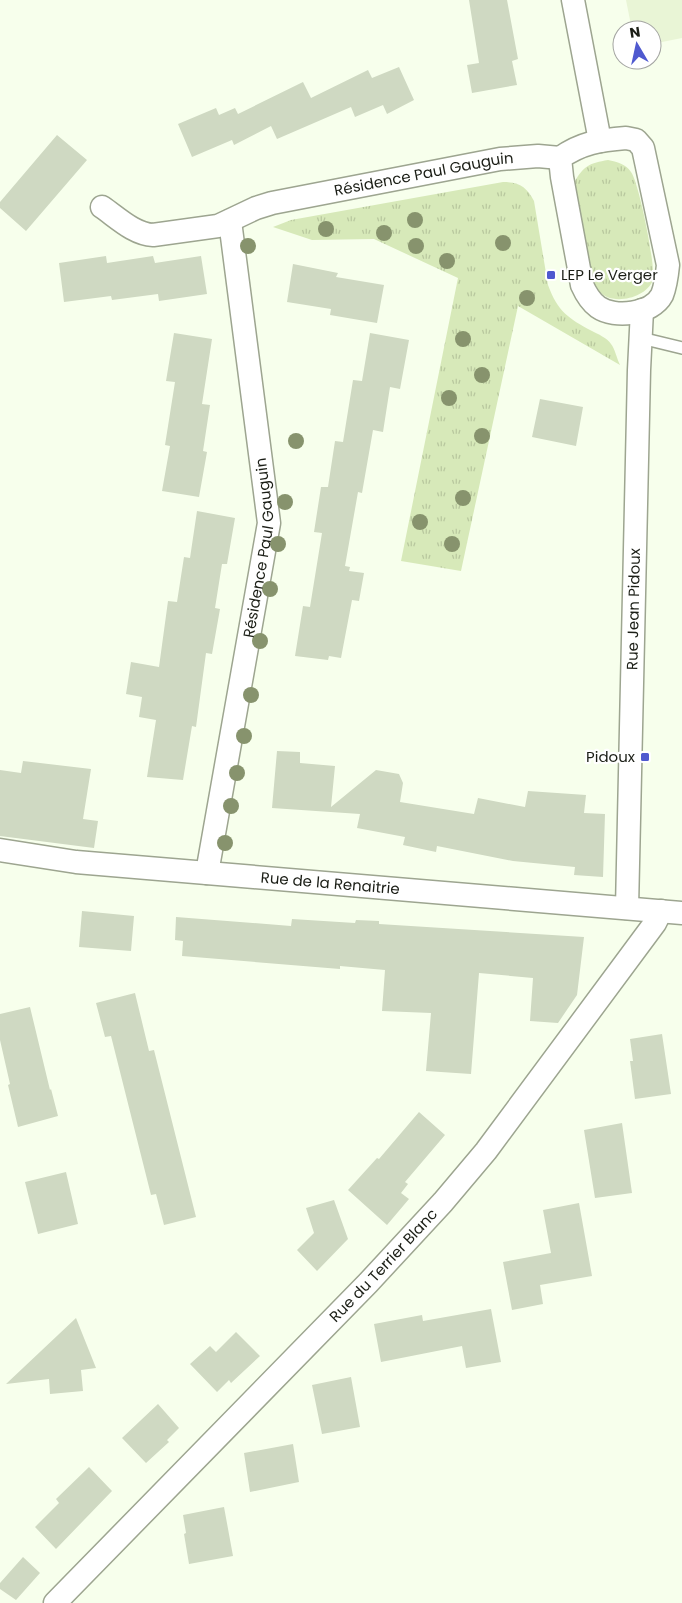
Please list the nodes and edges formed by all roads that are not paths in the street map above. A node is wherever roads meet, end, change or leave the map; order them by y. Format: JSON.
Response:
{"nodes":[{"id":1,"x":573,"y":0,"type":"edge"},
{"id":2,"x":600,"y":141,"type":"junction"},
{"id":3,"x":560,"y":158,"type":"junction"},
{"id":4,"x":102,"y":207,"type":"dead end"},
{"id":5,"x":230,"y":221,"type":"junction"},
{"id":6,"x":642,"y":310,"type":"junction"},
{"id":7,"x":641,"y":338,"type":"junction"},
{"id":8,"x":682,"y":348,"type":"edge"},
{"id":9,"x":0,"y":850,"type":"edge"},
{"id":10,"x":207,"y":873,"type":"junction"},
{"id":11,"x":627,"y":908,"type":"junction"},
{"id":12,"x":672,"y":912,"type":"edge"},
{"id":13,"x":55,"y":1603,"type":"edge"}],
"edges":[{"from":1,"to":2,"type":"street"},
{"from":2,"to":3,"type":"street"},
{"from":2,"to":6,"type":"street"},
{"from":3,"to":5,"type":"street","name":"Résidence Paul Gauguin"},
{"from":3,"to":6,"type":"street"},
{"from":4,"to":5,"type":"street","name":"Résidence Paul Gauguin"},
{"from":5,"to":10,"type":"street","name":"Résidence Paul Gauguin"},
{"from":6,"to":7,"type":"street","name":"Rue Jean Pidoux"},
{"from":7,"to":8,"type":"lane"},
{"from":7,"to":11,"type":"street","name":"Rue Jean Pidoux"},
{"from":9,"to":10,"type":"street","name":"Rue de la Renaitrie"},
{"from":10,"to":11,"type":"street","name":"Rue de la Renaitrie"},
{"from":11,"to":12,"type":"street","name":"Rue de la Renaitrie"},
{"from":12,"to":13,"type":"street","name":"Rue du Terrier Blanc"}]}
